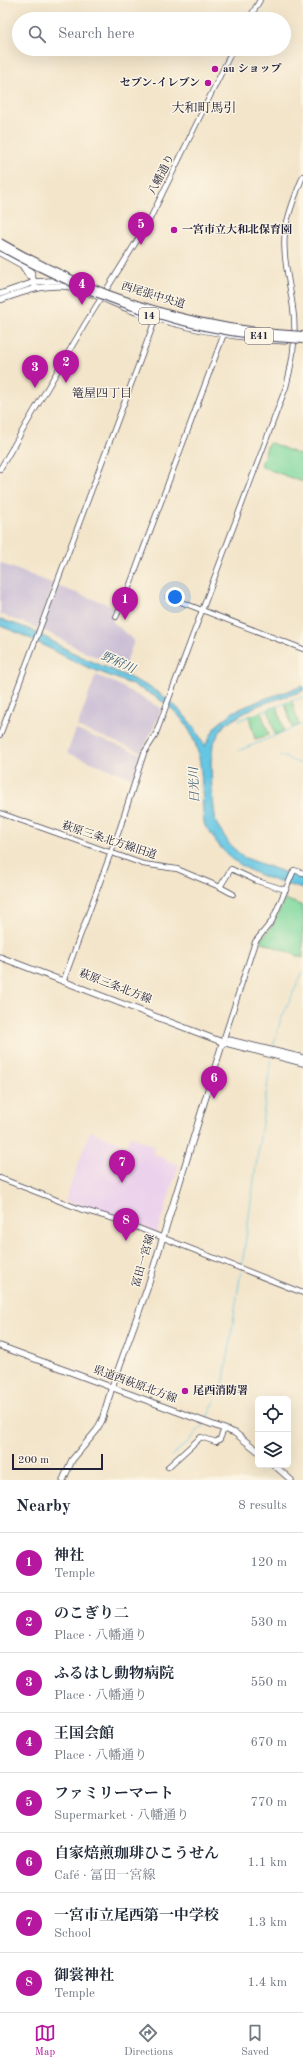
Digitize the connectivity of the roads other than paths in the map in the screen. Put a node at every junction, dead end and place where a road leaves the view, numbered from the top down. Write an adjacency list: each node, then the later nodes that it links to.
1 (260, 0): 2 (street)
2 (254, 12)
3 (230, 56): 9 (street, 八幡通り)
4 (303, 176): 16 (street)
5 (0, 242): 18 (highway, E41, bridge)
6 (0, 248): 8 (main road); 19 (highway, E41, bridge)
7 (0, 252): 8 (main road)
8 (34, 285): 9 (main road, 西尾張中央道 / 14); 10 (main road, 西尾張中央道 / 14); 11 (main road, 西尾張中央道 / 14); 12 (main road, 西尾張中央道 / 14)
9 (106, 290): 11 (street, 八幡通り); 13 (main road, 西尾張中央道 / 14)
10 (0, 294)
11 (101, 299): 14 (main road, 西尾張中央道 / 14); 21 (street, 八幡通り)
12 (0, 300)
13 (159, 309): 14 (street); 15 (main road, 西尾張中央道 / 14)
14 (156, 318): 17 (main road, 西尾張中央道 / 14); 26 (street)
15 (227, 325): 16 (main road, 西尾張中央道 / 14); 17 (street)
16 (294, 332): 18 (main road, 西尾張中央道 / 14); 20 (street)
17 (224, 334): 20 (main road, 西尾張中央道 / 14); 24 (street)
18 (303, 334)
19 (303, 341): 20 (main road, 西尾張中央道 / 14)
20 (294, 342): 23 (street)
21 (0, 468)
22 (168, 597): 23 (street)
23 (202, 611): 25 (street); 28 (street)
24 (116, 617)
25 (303, 648)
26 (0, 735)
27 (0, 813): 28 (street, 萩原三条北方線旧道)
28 (111, 853): 30 (street, 萩原三条北方線旧道); 35 (street)
29 (303, 873): 31 (street)
30 (220, 887): 31 (street); 32 (street, 萩原三条北方線旧道)
31 (286, 890): 36 (street)
32 (232, 894)
33 (0, 954): 35 (main road, 萩原三条北方線)
34 (0, 957): 35 (main road, 萩原三条北方線)
35 (64, 980): 36 (main road, 萩原三条北方線)
36 (223, 1040): 37 (main road); 38 (main road); 40 (main road, 冨田一宮線)
37 (303, 1058)
38 (303, 1063)
39 (0, 1178): 40 (street)
40 (162, 1237): 41 (street); 43 (main road, 冨田一宮線)
41 (303, 1293)
42 (0, 1346): 43 (main road, 県道西萩原北方線)
43 (112, 1387): 44 (main road, 県道西萩原北方線); 48 (main road, 冨田一宮線)
44 (224, 1429): 45 (main road, 県道西萩原北方線); 46 (street)
45 (255, 1448)
46 (168, 1467)
47 (277, 1468): 49 (main road)
48 (63, 1480)
49 (291, 1480)

